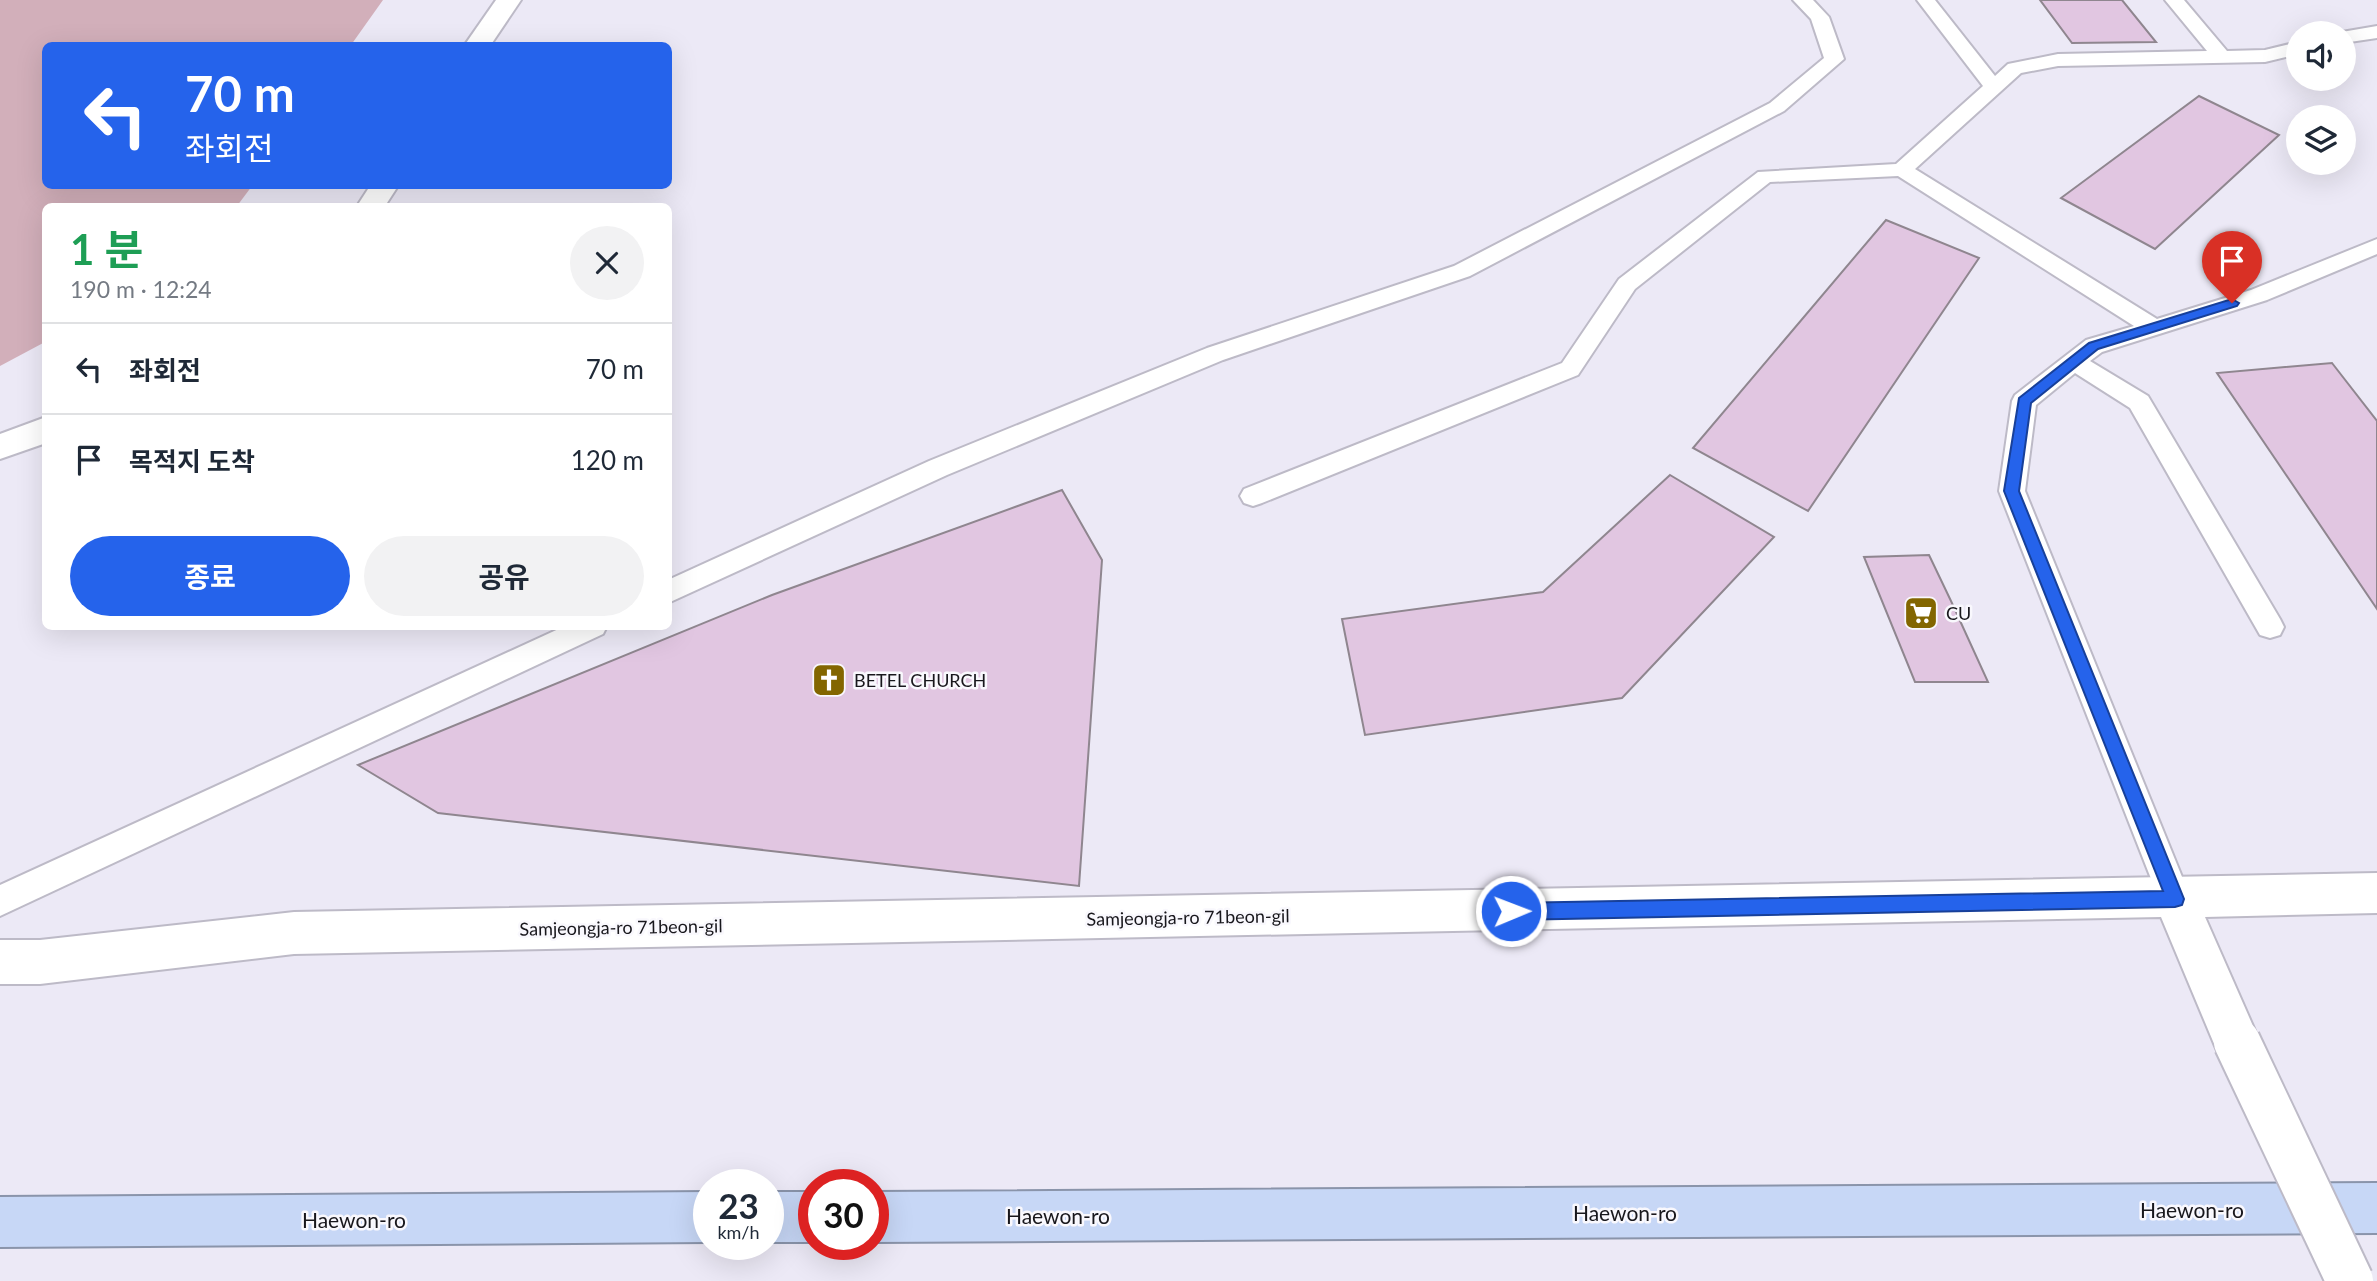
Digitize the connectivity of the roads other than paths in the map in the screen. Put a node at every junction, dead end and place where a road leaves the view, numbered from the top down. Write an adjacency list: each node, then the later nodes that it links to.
1 (509, 0): 7 (street)
2 (1802, 0): 18 (lane)
3 (1926, 0): 10 (lane)
4 (2174, 0): 9 (lane)
5 (2377, 32): 6 (lane)
6 (2356, 35)
7 (480, 42)
8 (2286, 51): 9 (lane)
9 (2222, 57): 10 (lane)
10 (1994, 86): 11 (lane)
11 (1902, 170): 13 (lane); 17 (lane)
12 (2377, 246): 13 (lane)
13 (2153, 327): 14 (lane)
14 (2074, 362): 19 (lane); 22 (lane)
15 (42, 431): 16 (street)
16 (0, 447)
17 (1253, 496)
18 (672, 590)
19 (2270, 627)
20 (584, 630): 23 (lane)
21 (2377, 893): 22 (street, Samjeongja-ro 71beon-gil)
22 (2175, 899): 24 (street, Samjeongja-ro 71beon-gil); 29 (street, bridge)
23 (0, 901)
24 (0, 962)
25 (2377, 1208): 27 (highway, Haewon-ro)
26 (693, 1217): 28 (highway, Haewon-ro)
27 (889, 1217)
28 (0, 1222)
29 (2350, 1281)

